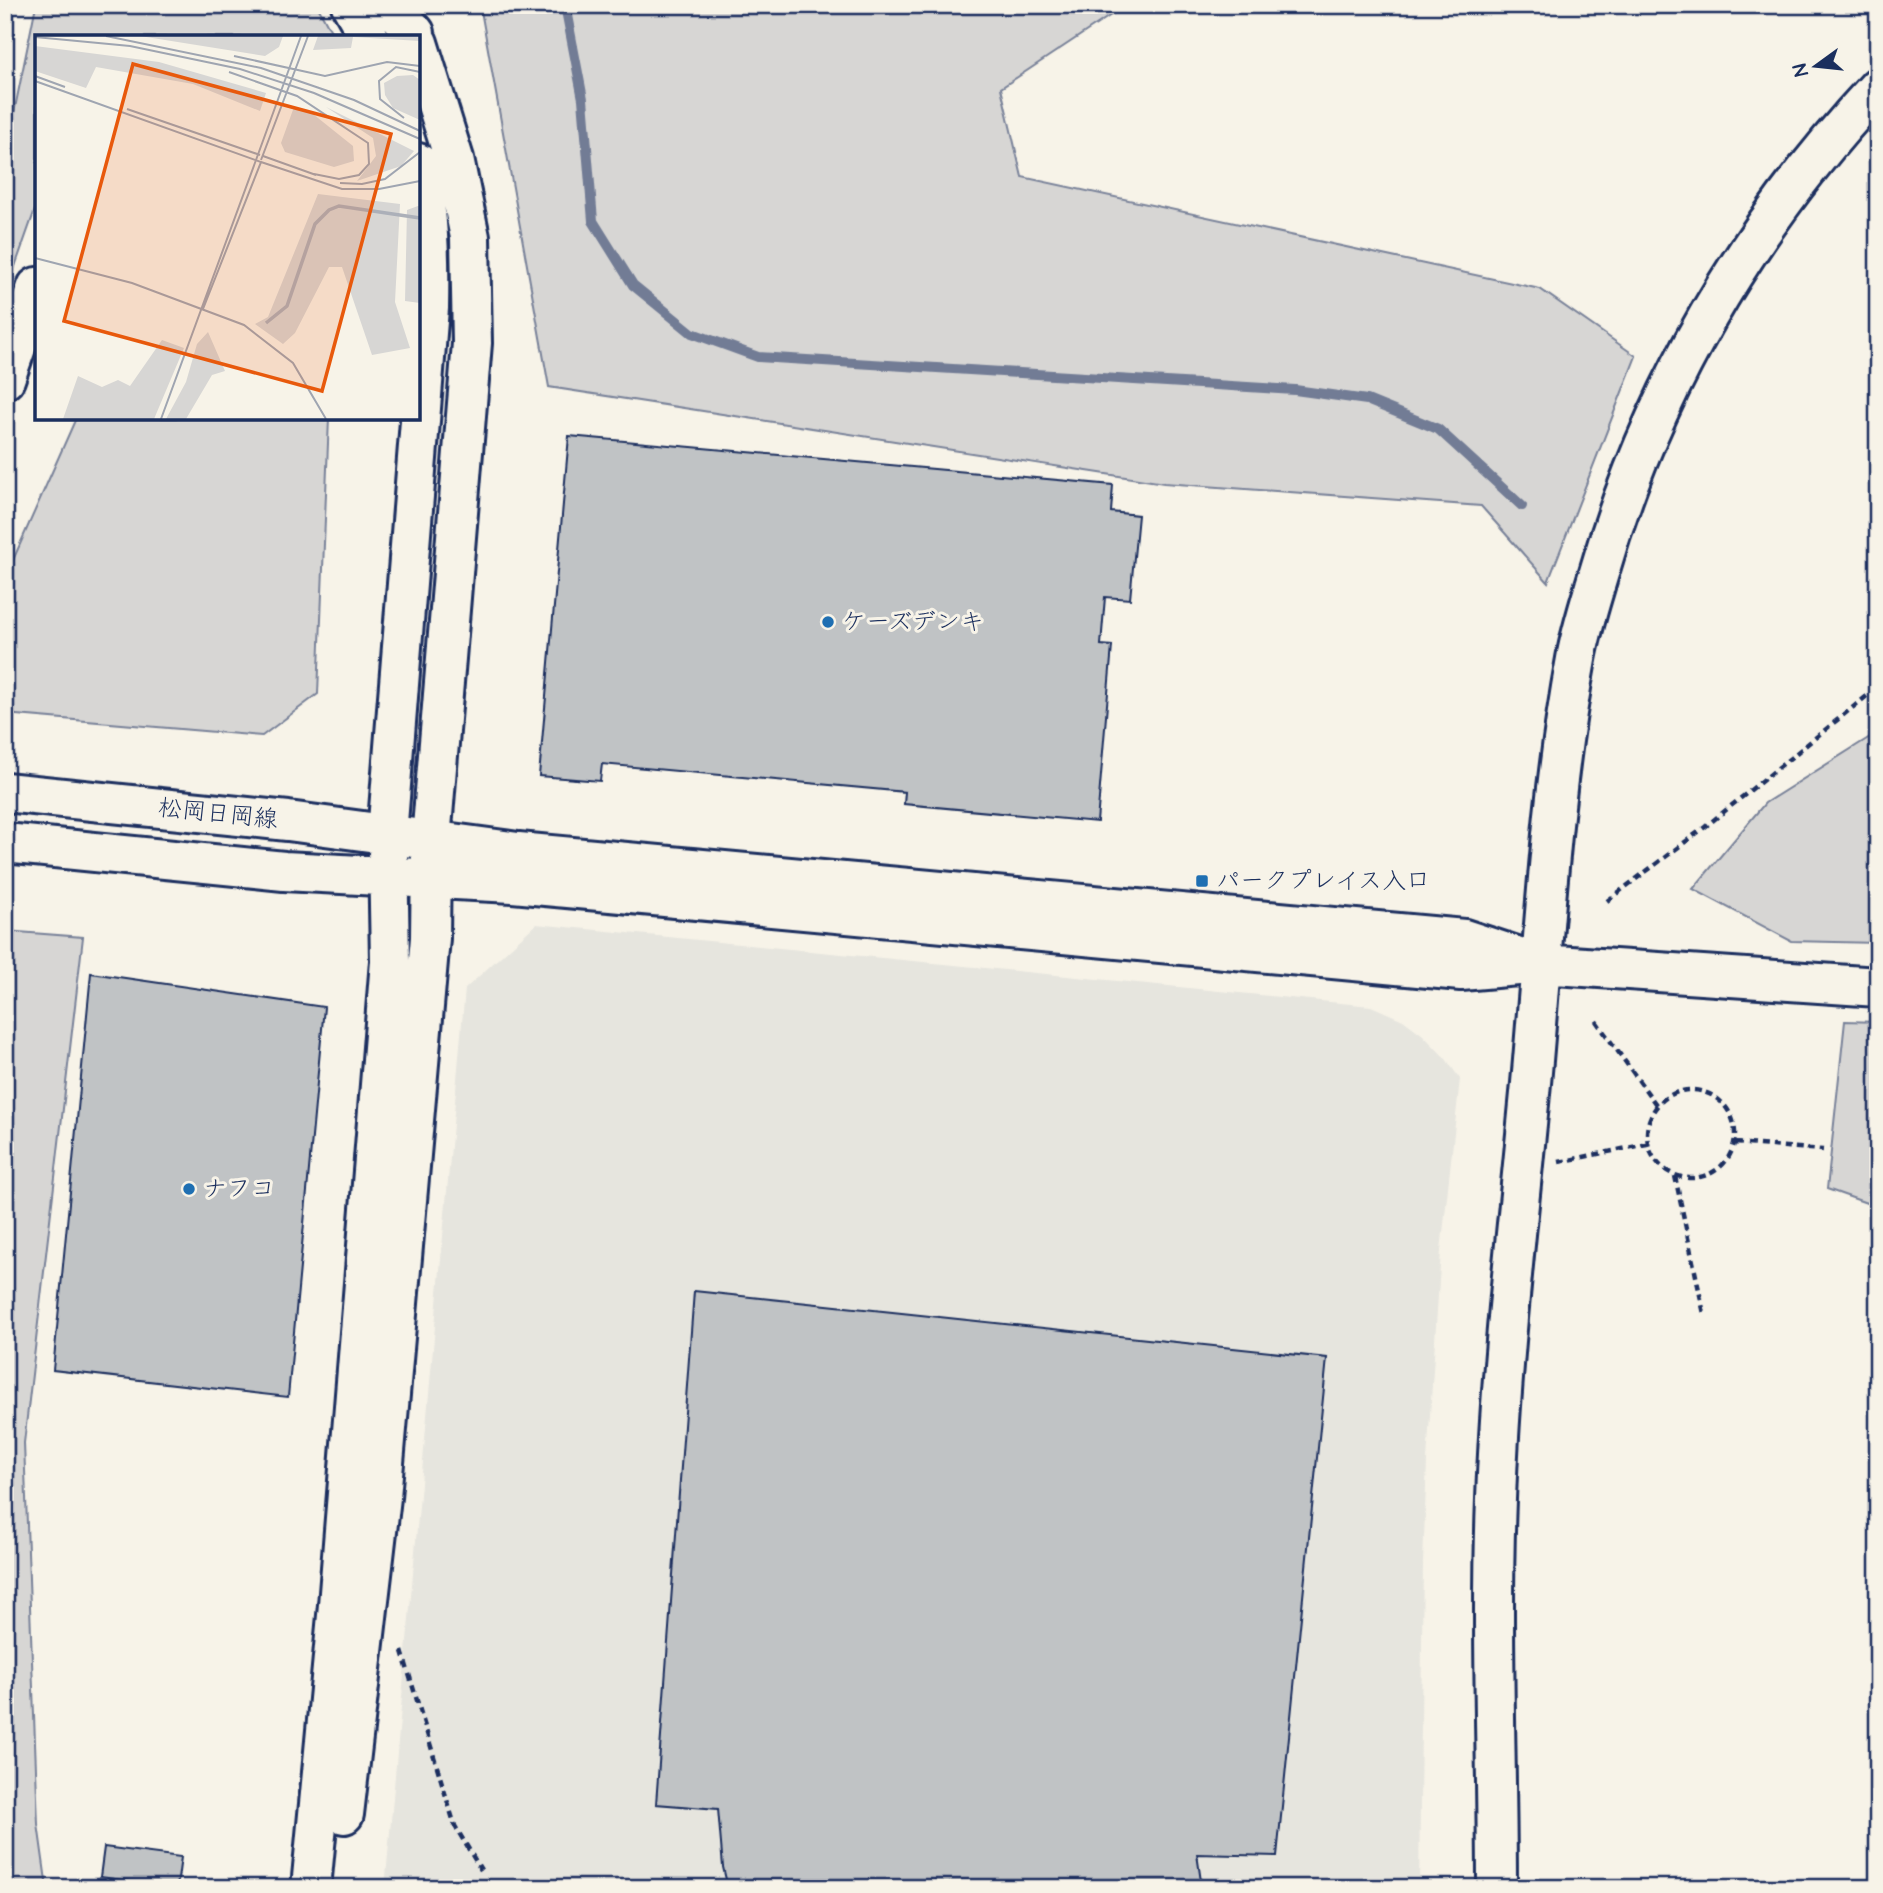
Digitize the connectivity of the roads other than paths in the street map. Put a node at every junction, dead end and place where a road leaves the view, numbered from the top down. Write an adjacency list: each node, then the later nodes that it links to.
1 (351, 5): 2 (main road)
2 (368, 35)
3 (420, 55): 12 (main road)
4 (1878, 87): 16 (main road)
5 (420, 172): 8 (main road)
6 (35, 293): 7 (main road)
7 (5, 379)
8 (420, 397)
9 (416, 437): 11 (main road)
10 (5, 792): 11 (main road, 松岡日岡線)
11 (387, 835): 12 (main road, 松岡日岡線); 14 (main road)
12 (431, 840): 15 (main road); 16 (main road, 松岡日岡線)
13 (5, 843): 14 (main road, 松岡日岡線)
14 (388, 876): 15 (main road, 松岡日岡線); 18 (main road)
15 (430, 878): 16 (main road, 松岡日岡線); 19 (main road)
16 (1541, 964): 17 (main road); 20 (main road)
17 (1878, 987)
18 (311, 1888)
19 (335, 1888)
20 (1497, 1888)

